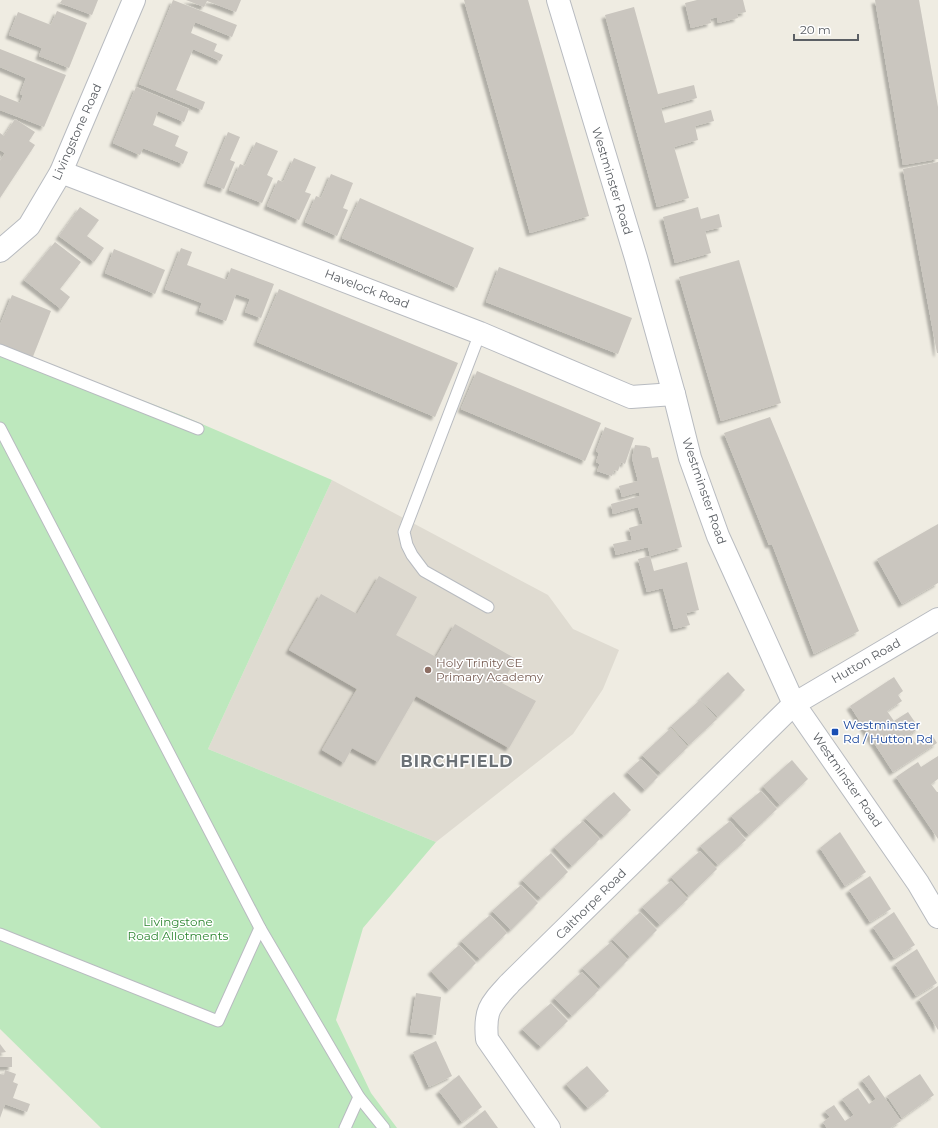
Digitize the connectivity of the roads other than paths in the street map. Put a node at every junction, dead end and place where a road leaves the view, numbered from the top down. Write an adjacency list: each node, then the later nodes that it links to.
1 (134, 0): 3 (street, Livingstone Road)
2 (558, 0): 7 (street, Westminster Road)
3 (61, 172): 4 (street, Livingstone Road); 5 (street, Havelock Road)
4 (0, 252)
5 (480, 333): 7 (street, Havelock Road); 10 (lane)
6 (0, 350): 9 (lane)
7 (674, 394): 12 (street, Westminster Road)
8 (0, 428): 14 (lane)
9 (198, 429)
10 (488, 607)
11 (938, 619): 12 (street, Hutton Road)
12 (794, 704): 13 (street, Westminster Road); 19 (street, Calthorpe Road)
13 (938, 917)
14 (260, 928): 15 (lane); 16 (lane)
15 (0, 934)
16 (359, 1097): 17 (lane); 18 (lane)
17 (345, 1128)
18 (384, 1128)
19 (549, 1128)

